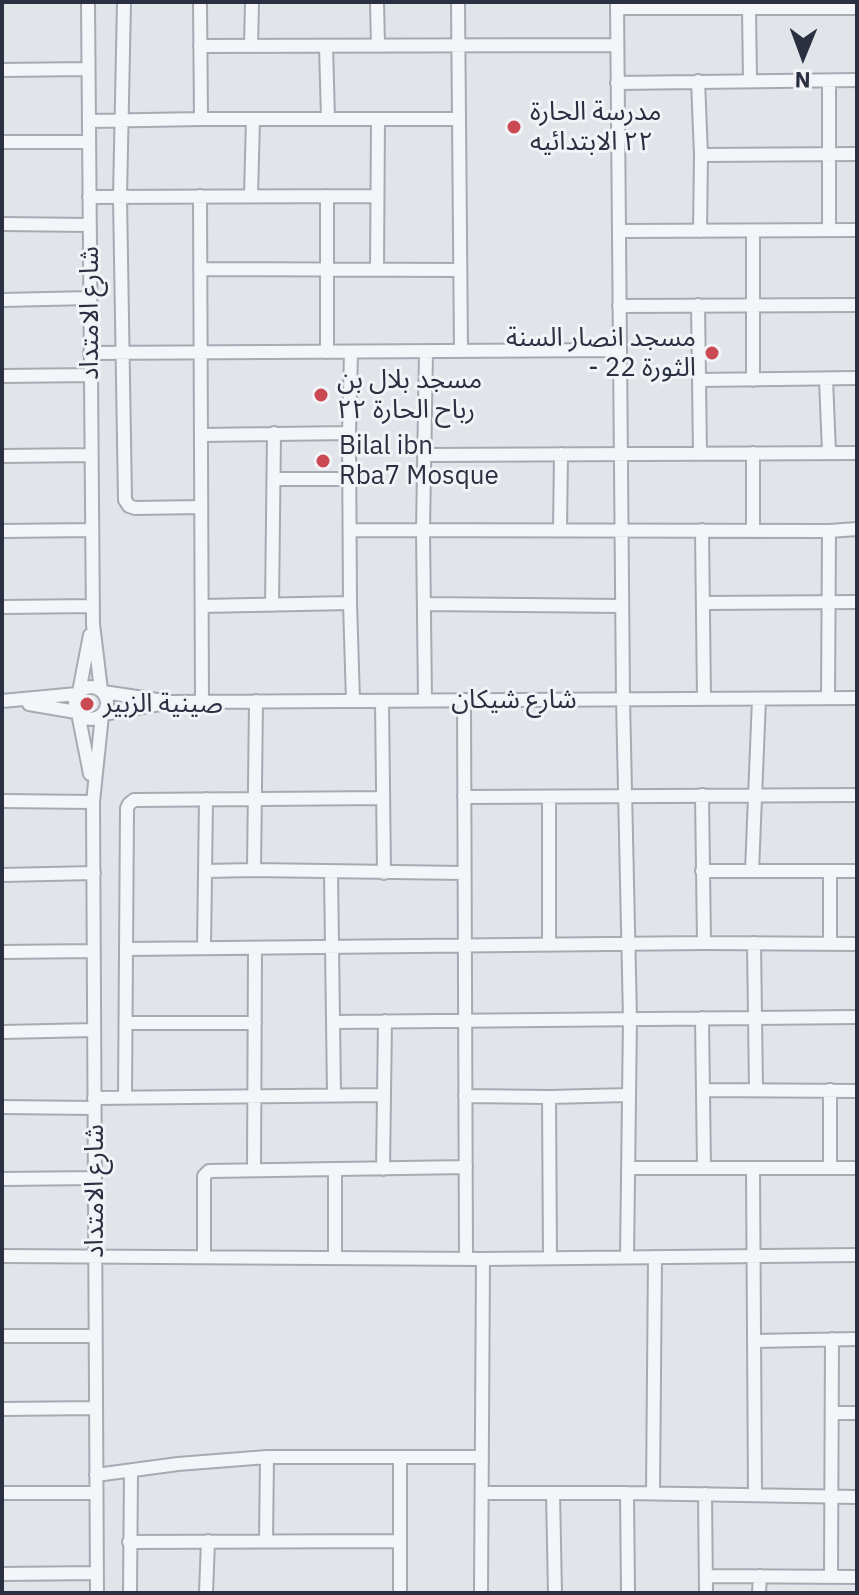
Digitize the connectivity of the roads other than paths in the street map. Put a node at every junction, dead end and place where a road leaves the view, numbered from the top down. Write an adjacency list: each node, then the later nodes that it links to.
1 (88, 2): 18 (street, شارع الامتداد)
2 (124, 2): 30 (street)
3 (200, 2): 14 (street)
4 (252, 2): 15 (street)
5 (377, 2): 17 (street)
6 (458, 2): 12 (street)
7 (617, 5): 8 (street); 13 (street)
8 (698, 5): 11 (street)
9 (824, 5): 10 (street); 11 (street)
10 (857, 8)
11 (749, 9): 22 (street)
12 (458, 45): 13 (street); 17 (street); 29 (street)
13 (617, 45): 24 (street)
14 (200, 46): 15 (street); 25 (street)
15 (251, 46): 16 (street)
16 (326, 46): 17 (street); 27 (street)
17 (378, 46)
18 (88, 69): 19 (street); 31 (street, شارع الامتداد)
19 (2, 70)
20 (857, 80): 23 (street)
21 (698, 81): 22 (street); 24 (street); 36 (street)
22 (750, 81): 23 (street)
23 (829, 81): 34 (street)
24 (617, 83): 47 (street)
25 (201, 119): 26 (street); 30 (street)
26 (253, 119): 27 (street); 38 (street)
27 (328, 119): 28 (street)
28 (378, 119): 29 (street); 40 (street)
29 (459, 119): 53 (street)
30 (121, 120): 31 (street); 42 (street)
31 (89, 121): 33 (street, شارع الامتداد)
32 (2, 142): 33 (street)
33 (89, 142): 41 (street, شارع الامتداد)
34 (829, 154): 35 (street); 36 (street); 45 (street)
35 (857, 154)
36 (701, 155): 48 (street)
37 (200, 196): 38 (street); 42 (street); 50 (street)
38 (251, 196): 39 (street)
39 (327, 196): 40 (street); 51 (street)
40 (376, 196): 52 (street)
41 (89, 197): 42 (street); 44 (street, شارع الامتداد)
42 (120, 197): 67 (street)
43 (2, 224): 44 (street)
44 (89, 225): 54 (street, شارع الامتداد)
45 (829, 230): 46 (street); 49 (street)
46 (857, 230)
47 (619, 231): 48 (street); 59 (street)
48 (700, 231): 49 (street)
49 (753, 231): 57 (street)
50 (200, 269): 51 (street); 63 (street)
51 (327, 269): 52 (street); 64 (street)
52 (377, 269): 53 (street)
53 (460, 270): 62 (street)
54 (90, 298): 55 (street); 66 (street, شارع الامتداد)
55 (2, 300)
56 (698, 305): 57 (street); 59 (street); 72 (street)
57 (754, 305): 58 (street); 73 (street)
58 (857, 305)
59 (619, 306): 60 (street)
60 (620, 350): 62 (street); 81 (street)
61 (426, 351): 62 (street); 65 (street); 84 (street)
62 (461, 351)
63 (201, 352): 64 (street); 67 (street); 76 (street)
64 (327, 352): 65 (street)
65 (351, 352): 75 (street)
66 (90, 353): 67 (street); 68 (street, شارع الامتداد)
67 (124, 353): 88 (street)
68 (91, 375): 69 (street); 83 (street, شارع الامتداد)
69 (2, 376)
70 (857, 378): 71 (street)
71 (826, 379): 73 (street); 78 (street)
72 (699, 380): 73 (street); 82 (street)
73 (753, 380)
74 (274, 433): 75 (street); 76 (street); 86 (street)
75 (349, 433): 87 (street)
76 (201, 435): 88 (street)
77 (753, 453): 78 (street); 82 (street); 97 (street)
78 (829, 453): 79 (street)
79 (857, 453)
80 (561, 454): 81 (street); 84 (street); 93 (street)
81 (621, 454): 82 (street); 94 (street)
82 (700, 454)
83 (91, 455): 85 (street); 90 (street, شارع الامتداد)
84 (425, 455): 92 (street)
85 (2, 456)
86 (274, 479): 87 (street); 104 (street)
87 (350, 479): 91 (street)
88 (201, 507): 106 (street)
89 (857, 529): 98 (street)
90 (92, 530): 96 (street); 105 (street, شارع الامتداد)
91 (350, 530): 92 (street); 101 (street)
92 (423, 530): 93 (street); 103 (street)
93 (560, 530): 94 (street)
94 (621, 530): 95 (street); 107 (street)
95 (702, 530): 97 (street); 102 (street)
96 (2, 531)
97 (753, 531): 98 (street)
98 (829, 531): 99 (street)
99 (829, 602): 100 (street); 102 (street); 112 (street)
100 (857, 602)
101 (350, 603): 104 (street); 121 (street)
102 (703, 603): 115 (street)
103 (424, 604): 107 (street); 117 (street)
104 (272, 605): 106 (street)
105 (93, 606): 108 (street); 109 (street, شارع الامتداد)
106 (202, 606): 124 (street)
107 (622, 606): 114 (street)
108 (2, 607)
109 (93, 624): 110 (street, شارع الامتداد); 111 (street, شارع الامتداد)
110 (102, 691): 111 (street); 123 (street, شارع شيكان); 126 (street)
111 (78, 693): 119 (street); 125 (street)
112 (828, 698): 113 (street, شارع شيكان); 116 (street, شارع شيكان)
113 (857, 698)
114 (623, 699): 115 (street, شارع شيكان); 118 (street, شارع شيكان); 131 (street)
115 (704, 699): 116 (street, شارع شيكان)
116 (759, 699): 127 (street)
117 (425, 700): 118 (street, شارع شيكان); 122 (street, شارع شيكان)
118 (464, 700): 132 (street)
119 (2, 701): 125 (street)
120 (256, 701): 121 (street, شارع شيكان); 124 (street, شارع شيكان); 136 (street)
121 (353, 701): 122 (street, شارع شيكان)
122 (382, 701): 134 (street)
123 (171, 702): 124 (street, شارع شيكان); 126 (street, شارع شيكان)
124 (202, 702)
125 (77, 712): 126 (street); 128 (street, شارع الامتداد)
126 (103, 715): 128 (street, شارع الامتداد)
127 (754, 794): 129 (street); 130 (street); 141 (street)
128 (93, 795): 137 (street); 145 (street, شارع الامتداد)
129 (702, 795): 131 (street); 140 (street)
130 (857, 795)
131 (626, 796): 133 (street); 154 (street)
132 (464, 797): 133 (street); 147 (street)
133 (549, 797): 153 (street)
134 (383, 798): 136 (street); 146 (street)
135 (206, 799): 136 (street); 139 (street); 159 (street)
136 (254, 799): 138 (street)
137 (2, 801)
138 (254, 870): 139 (street); 144 (street)
139 (205, 871): 157 (street)
140 (702, 871): 141 (street); 149 (street)
141 (752, 871): 142 (street)
142 (830, 871): 143 (street); 151 (street)
143 (857, 871)
144 (331, 872): 146 (street); 156 (street)
145 (94, 873): 148 (street); 160 (street, شارع الامتداد)
146 (384, 873): 147 (street)
147 (464, 873): 155 (street)
148 (2, 875)
149 (704, 943): 150 (street); 154 (street)
150 (754, 943): 151 (street); 162 (street)
151 (830, 943): 152 (street)
152 (857, 944)
153 (549, 945): 154 (street); 155 (street)
154 (628, 945): 165 (street)
155 (465, 946): 156 (street); 166 (street)
156 (333, 947): 158 (street); 168 (street)
157 (204, 948): 158 (street); 159 (street)
158 (255, 948): 170 (street)
159 (127, 949): 169 (street)
160 (93, 951): 161 (street); 171 (street, شارع الامتداد)
161 (2, 952)
162 (754, 1017): 163 (street); 164 (street); 174 (street)
163 (857, 1017)
164 (702, 1018): 165 (street); 173 (street)
165 (630, 1019): 166 (street); 180 (street)
166 (465, 1020): 167 (street); 181 (street)
167 (385, 1021): 168 (street); 179 (street)
168 (334, 1022): 177 (street)
169 (126, 1023): 170 (street); 182 (street)
170 (255, 1023): 178 (street)
171 (94, 1030): 172 (street); 184 (street, شارع الامتداد)
172 (2, 1032)
173 (703, 1090): 174 (street); 188 (street)
174 (756, 1090): 175 (street)
175 (830, 1090): 176 (street); 190 (street)
176 (857, 1091)
177 (334, 1094): 178 (street); 179 (street)
178 (255, 1095): 182 (street); 194 (street)
179 (384, 1095): 193 (street)
180 (628, 1095): 183 (street); 187 (street)
181 (465, 1096): 183 (street); 186 (street)
182 (125, 1097): 184 (street)
183 (549, 1097): 206 (street)
184 (94, 1103): 185 (street); 195 (street, شارع الامتداد)
185 (2, 1107)
186 (466, 1167): 193 (street); 205 (street)
187 (628, 1168): 188 (street); 202 (street)
188 (704, 1168): 189 (street)
189 (753, 1168): 190 (street); 200 (street)
190 (830, 1168): 191 (street)
191 (857, 1168)
192 (335, 1169): 193 (street); 194 (street); 204 (street)
193 (383, 1169)
194 (254, 1170): 201 (street)
195 (95, 1178): 196 (street); 199 (street, شارع الامتداد)
196 (2, 1179)
197 (857, 1255): 200 (street)
198 (2, 1256): 199 (street)
199 (95, 1256): 201 (street); 209 (street, شارع الامتداد)
200 (754, 1256): 203 (street); 212 (street)
201 (204, 1257): 204 (street)
202 (627, 1257): 203 (street); 206 (street)
203 (655, 1257): 227 (street)
204 (335, 1258): 205 (street)
205 (466, 1258): 207 (street)
206 (550, 1258): 207 (street)
207 (483, 1259): 219 (street)
208 (2, 1336): 209 (street)
209 (95, 1336): 213 (street, شارع الامتداد)
210 (832, 1339): 211 (street); 212 (street); 215 (street)
211 (857, 1339)
212 (755, 1341): 229 (street)
213 (96, 1408): 214 (street); 221 (street, شارع الامتداد)
214 (2, 1409)
215 (832, 1413): 216 (street); 230 (street)
216 (857, 1413)
217 (267, 1457): 218 (street); 220 (street); 233 (street)
218 (400, 1457): 219 (street); 234 (street)
219 (482, 1457): 224 (street)
220 (131, 1472): 221 (street); 235 (street)
221 (96, 1475): 223 (street, شارع الامتداد)
222 (2, 1493): 223 (street)
223 (96, 1493): 236 (street, شارع الامتداد)
224 (482, 1493): 225 (street); 246 (street)
225 (553, 1493): 226 (street); 247 (street)
226 (627, 1493): 227 (street); 248 (street)
227 (653, 1493): 228 (street)
228 (705, 1494): 229 (street); 238 (street)
229 (755, 1495): 230 (street)
230 (831, 1497): 231 (street); 240 (street)
231 (857, 1497)
232 (208, 1541): 233 (street); 235 (street); 244 (street)
233 (266, 1541): 234 (street)
234 (400, 1541): 245 (street)
235 (129, 1542): 243 (street)
236 (97, 1573): 237 (street); 242 (street, شارع الامتداد)
237 (2, 1574)
238 (706, 1576): 239 (street); 249 (street)
239 (760, 1576): 240 (street); 250 (street)
240 (831, 1576): 241 (street)
241 (857, 1577)
242 (97, 1593)
243 (130, 1593)
244 (206, 1593)
245 (400, 1593)
246 (481, 1593)
247 (555, 1593)
248 (628, 1593)
249 (706, 1593)
250 (759, 1593)

